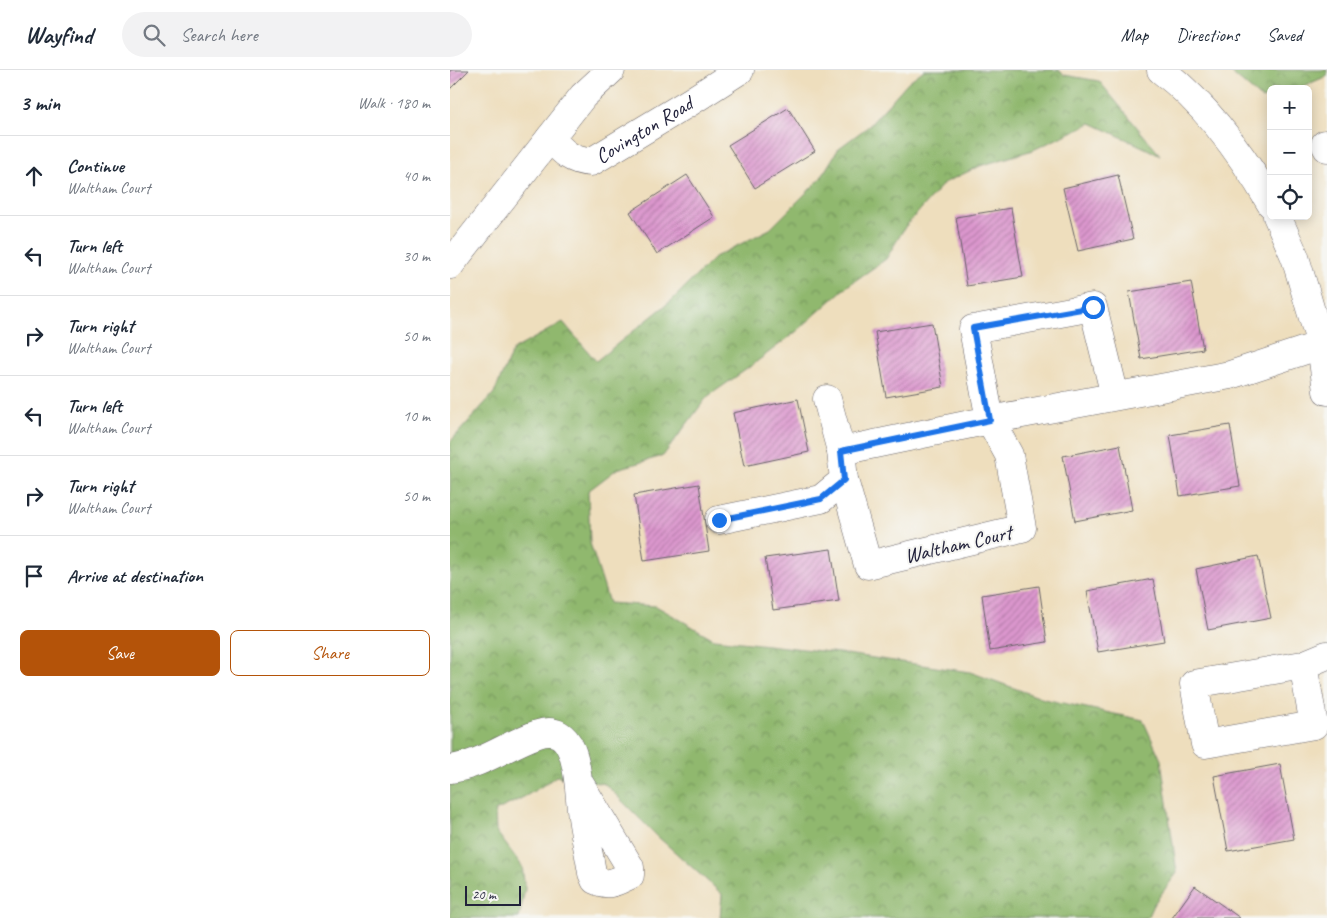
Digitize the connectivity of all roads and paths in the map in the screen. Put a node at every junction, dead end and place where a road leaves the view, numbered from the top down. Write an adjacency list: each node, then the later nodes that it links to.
1 (611, 70): 4 (street)
2 (740, 70): 4 (street, Covington Road)
3 (1161, 70): 5 (street)
4 (550, 138): 7 (street)
5 (1267, 197)
6 (1279, 220): 8 (street)
7 (450, 266)
8 (1324, 344): 9 (street); 10 (street)
9 (1327, 391)
10 (1115, 396): 12 (street); 12 (street, Waltham Court)
11 (827, 398): 13 (street, Waltham Court)
12 (990, 420): 13 (street); 14 (street, Waltham Court)
13 (841, 451): 14 (street, Waltham Court)
14 (844, 480): 15 (street)
15 (719, 520)
16 (450, 769): 17 (street)
17 (580, 784)

